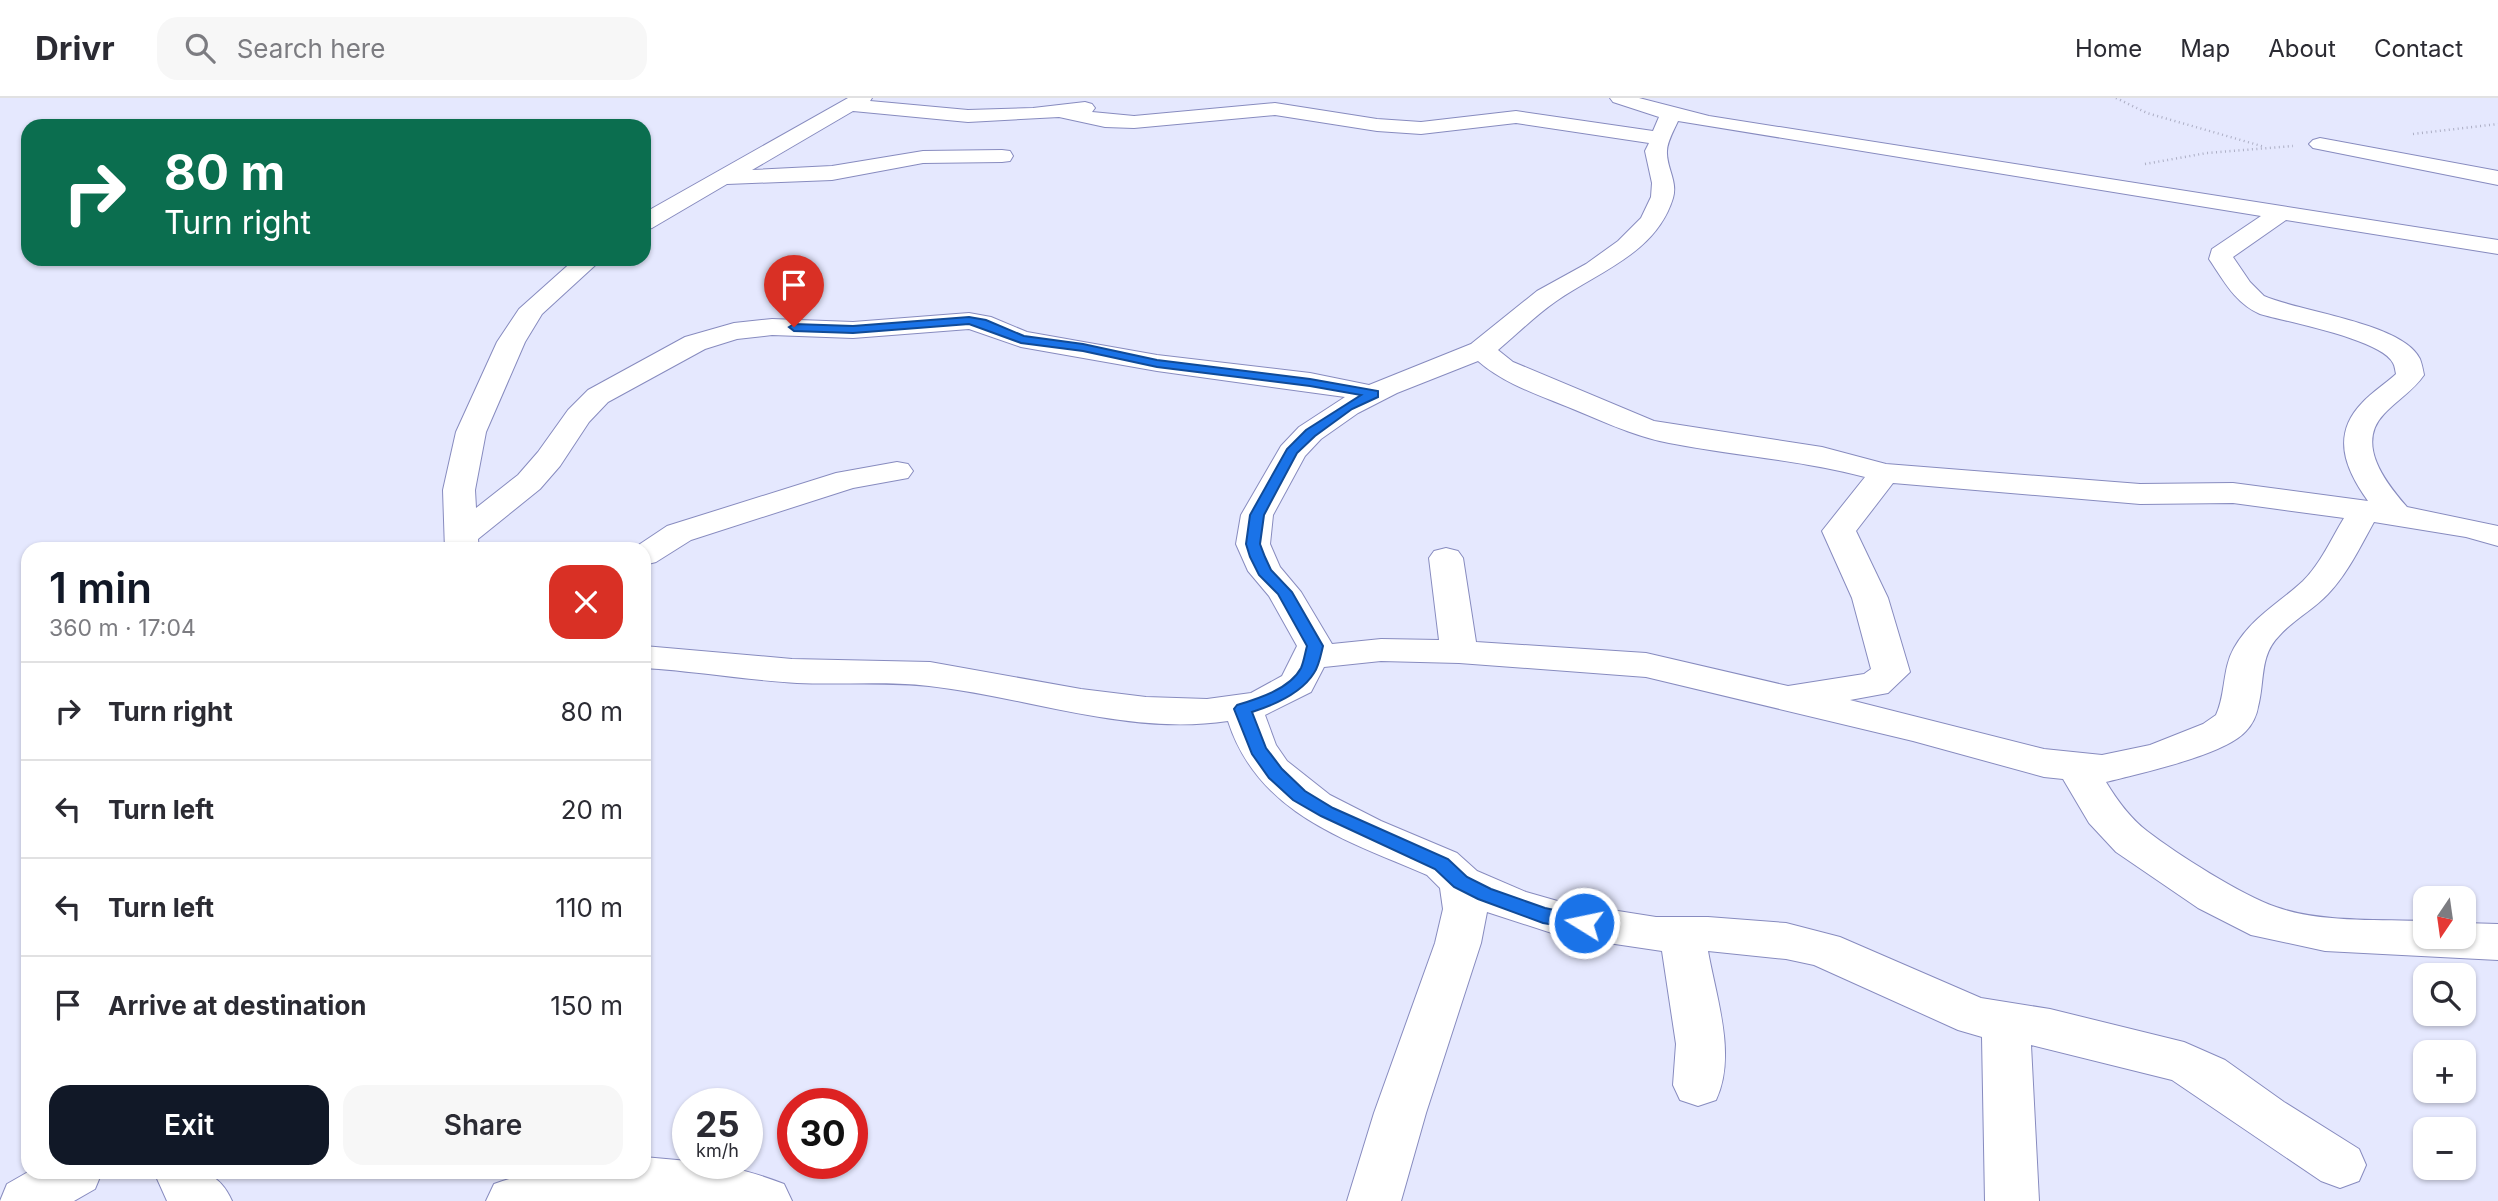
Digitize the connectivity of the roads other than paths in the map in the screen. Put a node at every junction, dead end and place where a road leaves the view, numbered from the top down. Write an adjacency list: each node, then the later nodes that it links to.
1 (1100, 98): 4 (street)
2 (1620, 98): 5 (street)
3 (856, 102): 4 (street); 8 (street)
4 (1063, 112): 5 (street)
5 (1664, 126): 10 (street); 14 (street)
6 (2320, 144): 9 (street)
7 (1002, 156): 8 (street)
8 (722, 178): 11 (street)
9 (2498, 178)
10 (2280, 214): 12 (street); 18 (street)
11 (651, 219)
12 (2498, 247)
13 (582, 266): 20 (street)
14 (1481, 349): 15 (street); 17 (street)
15 (1373, 394): 20 (street); 24 (street)
16 (897, 471): 21 (street)
17 (1885, 473): 18 (street); 26 (street)
18 (2380, 513): 19 (street); 28 (street)
19 (2489, 529)
20 (462, 542)
21 (651, 551)
22 (1446, 558): 23 (street)
23 (1459, 652): 24 (street); 26 (street)
24 (1314, 657): 27 (street)
25 (651, 658): 27 (street)
26 (1784, 697): 28 (street)
27 (1243, 709): 29 (street)
28 (2076, 767): 31 (street)
29 (1461, 882): 30 (street); 41 (street)
30 (1682, 935): 32 (street); 33 (street)
31 (2498, 943)
32 (2006, 1023): 34 (street); 42 (street)
33 (1698, 1085)
34 (2340, 1165)
35 (64, 1179): 37 (street)
36 (184, 1179): 38 (street)
37 (26, 1201)
38 (205, 1201)
39 (513, 1201): 40 (street)
40 (765, 1201)
41 (1374, 1201)
42 (2012, 1201)

